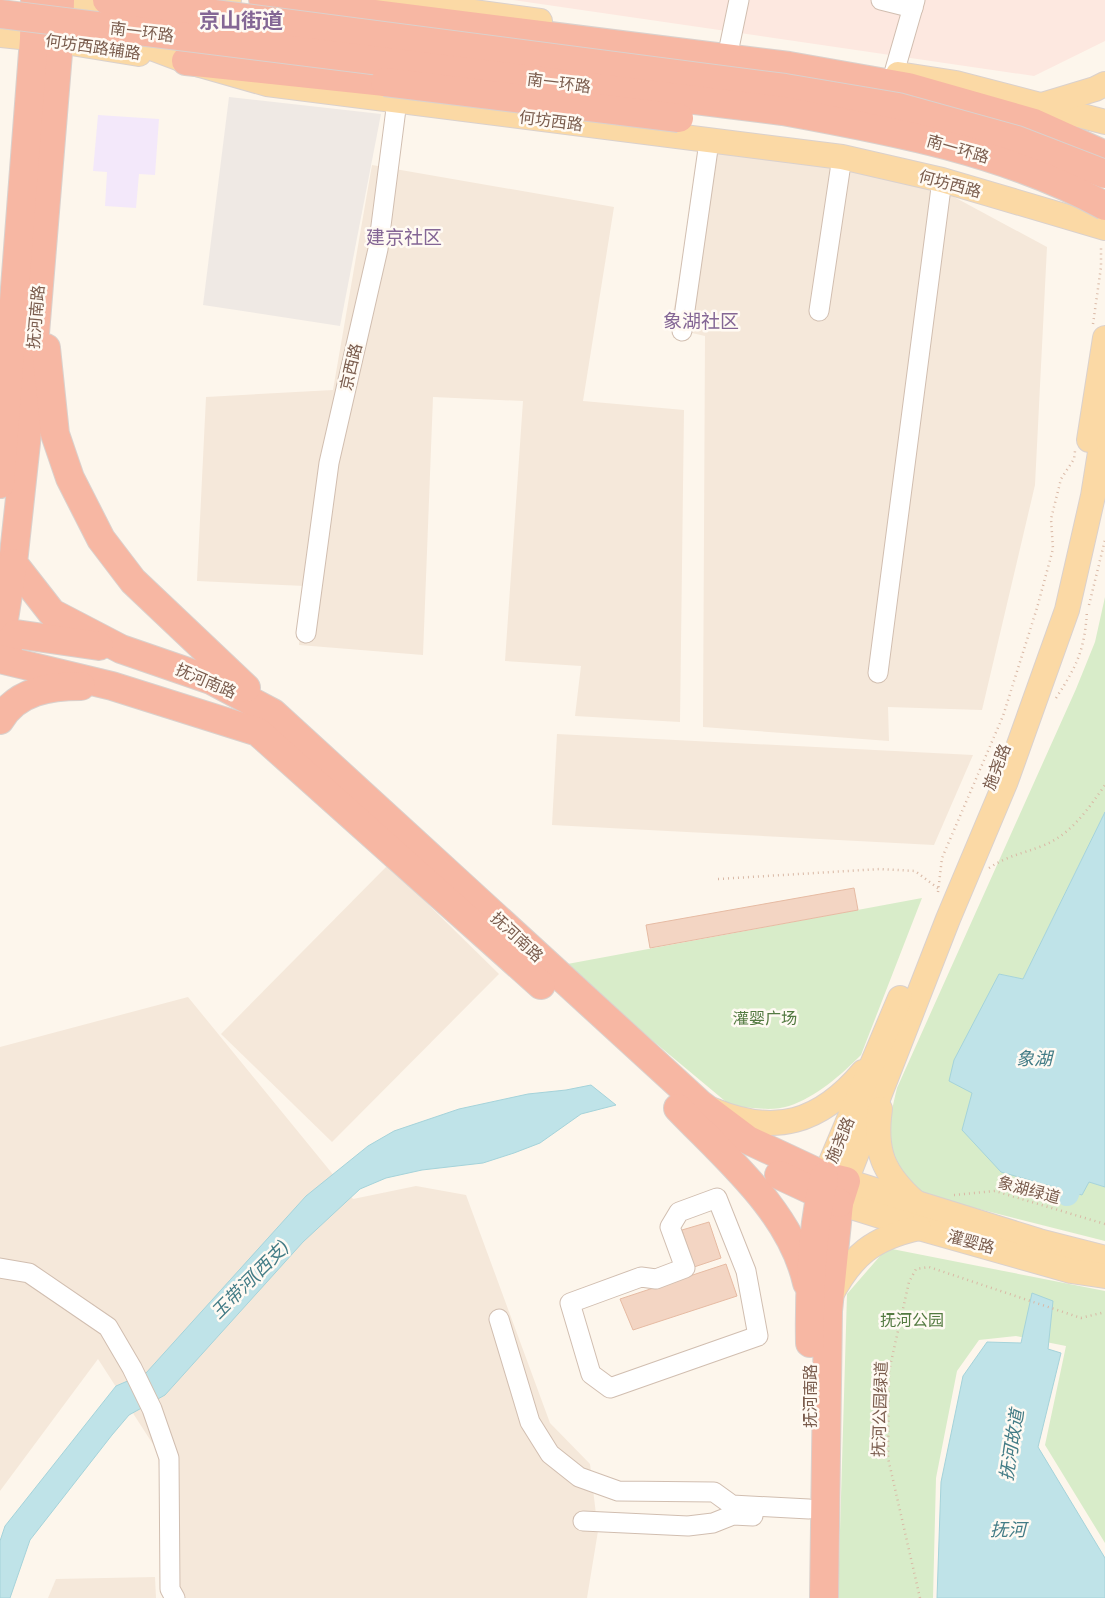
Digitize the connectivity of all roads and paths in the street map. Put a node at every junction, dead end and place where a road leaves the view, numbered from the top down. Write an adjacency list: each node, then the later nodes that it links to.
1 (107, 0): 25 (highway, 南一环路, bridge)
2 (229, 0): 8 (main road)
3 (263, 0): 11 (highway)
4 (276, 0): 7 (main road)
5 (739, 0): 15 (street)
6 (881, 0): 9 (street)
7 (373, 2): 11 (main road)
8 (44, 4): 10 (main road); 14 (highway, 抚河南路); 16 (main road)
9 (914, 4): 17 (street)
10 (0, 5)
11 (433, 9): 15 (main road); 23 (highway)
12 (0, 14): 27 (highway, 南一环路, bridge)
13 (0, 35): 14 (main road, 何坊西路辅路)
14 (47, 40): 16 (main road, 何坊西路辅路); 28 (highway, 抚河南路); 34 (highway, 抚河南路)
15 (729, 48): 17 (main road)
16 (186, 62): 19 (highway)
17 (894, 73): 20 (main road)
18 (1105, 84): 20 (main road)
19 (391, 92): 22 (main road, 何坊西路); 27 (highway, bridge); 36 (street, 京西路)
20 (1042, 105): 21 (main road)
21 (1105, 122)
22 (708, 142): 24 (main road, 何坊西路); 30 (street)
23 (1105, 155)
24 (842, 157): 26 (main road, 何坊西路); 29 (street)
25 (1105, 174)
26 (942, 180): 27 (main road, 何坊西路); 40 (street)
27 (1104, 221): 31 (path)
28 (42, 244): 35 (highway, 抚河南路); 42 (highway)
29 (819, 311)
30 (682, 331)
31 (1099, 332): 48 (main road, 施尧路)
32 (1105, 421): 49 (main road, 施尧路)
33 (1076, 449): 47 (path)
34 (0, 484)
35 (13, 563): 37 (highway); 38 (highway, 抚河南路)
36 (306, 633)
37 (0, 644)
38 (121, 648): 39 (highway); 42 (highway, 抚河南路)
39 (0, 657): 41 (highway, 抚河南路)
40 (878, 674)
41 (112, 686): 43 (highway); 50 (highway, 抚河南路)
42 (273, 713): 50 (highway, 抚河南路)
43 (0, 720)
44 (1105, 785): 45 (path)
45 (986, 870)
46 (718, 879): 47 (path)
47 (939, 889): 48 (path)
48 (936, 916): 49 (main road, 施尧路)
49 (882, 1062): 50 (main road); 51 (main road, 施尧路); 54 (main road)
50 (689, 1106): 51 (highway, 抚河南路); 60 (highway)
51 (833, 1189): 54 (main road, 灌婴路); 56 (main road, 灌婴路); 60 (highway, 抚河南路)
52 (953, 1196): 55 (path, 象湖绿道)
53 (717, 1198): 53 (street)
54 (917, 1204): 57 (main road, 灌婴路)
55 (1105, 1224)
56 (919, 1228): 59 (main road, 灌婴路); 60 (main road)
57 (1105, 1258)
58 (0, 1268): 65 (street)
59 (1105, 1276)
60 (820, 1295): 63 (highway, 抚河南路); 67 (highway, 抚河南路)
61 (1105, 1312): 68 (path, 抚河公园绿道)
62 (499, 1319): 63 (street)
63 (809, 1514): 64 (street); 66 (highway, 抚河南路)
64 (583, 1521)
65 (175, 1598)
66 (808, 1598)
67 (824, 1598)
68 (920, 1598)

